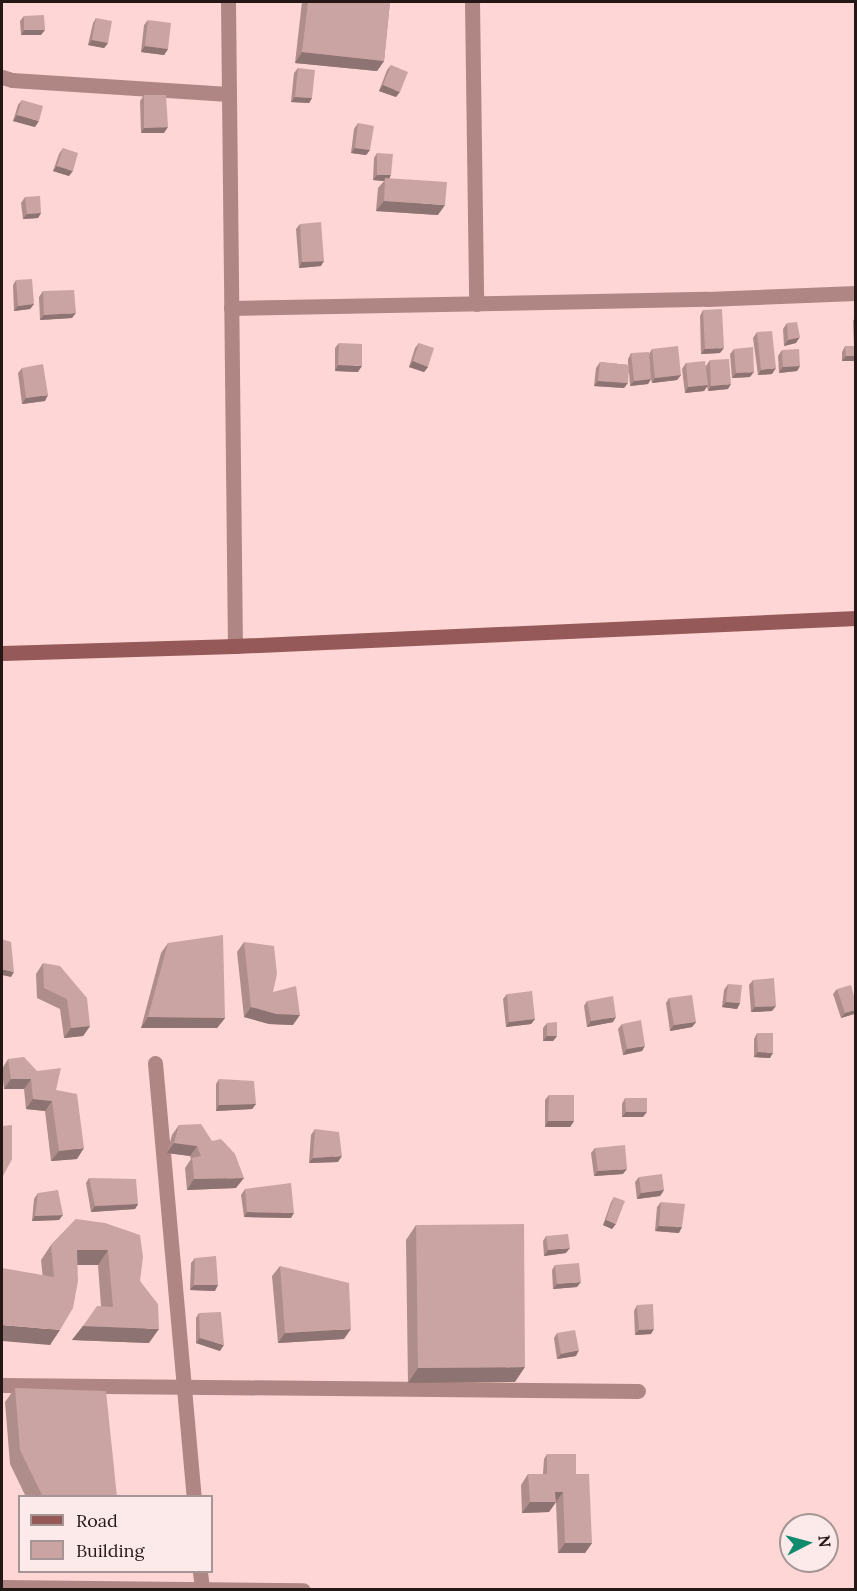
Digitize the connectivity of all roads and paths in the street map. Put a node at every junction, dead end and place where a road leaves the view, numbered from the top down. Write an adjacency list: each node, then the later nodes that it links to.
1 (228, 2): 4 (street)
2 (472, 2): 6 (street)
3 (2, 77): 4 (street)
4 (229, 94): 7 (street)
5 (855, 293): 6 (street)
6 (476, 304): 7 (street)
7 (231, 308): 9 (street)
8 (855, 618): 9 (street)
9 (235, 646): 10 (street)
10 (2, 653)
11 (155, 1063): 13 (street)
12 (2, 1385): 13 (street)
13 (184, 1386): 14 (street); 15 (street)
14 (638, 1391)
15 (194, 1495)
16 (200, 1573): 18 (street)
17 (2, 1587): 18 (street)
18 (202, 1589): 19 (street)
19 (303, 1590)

